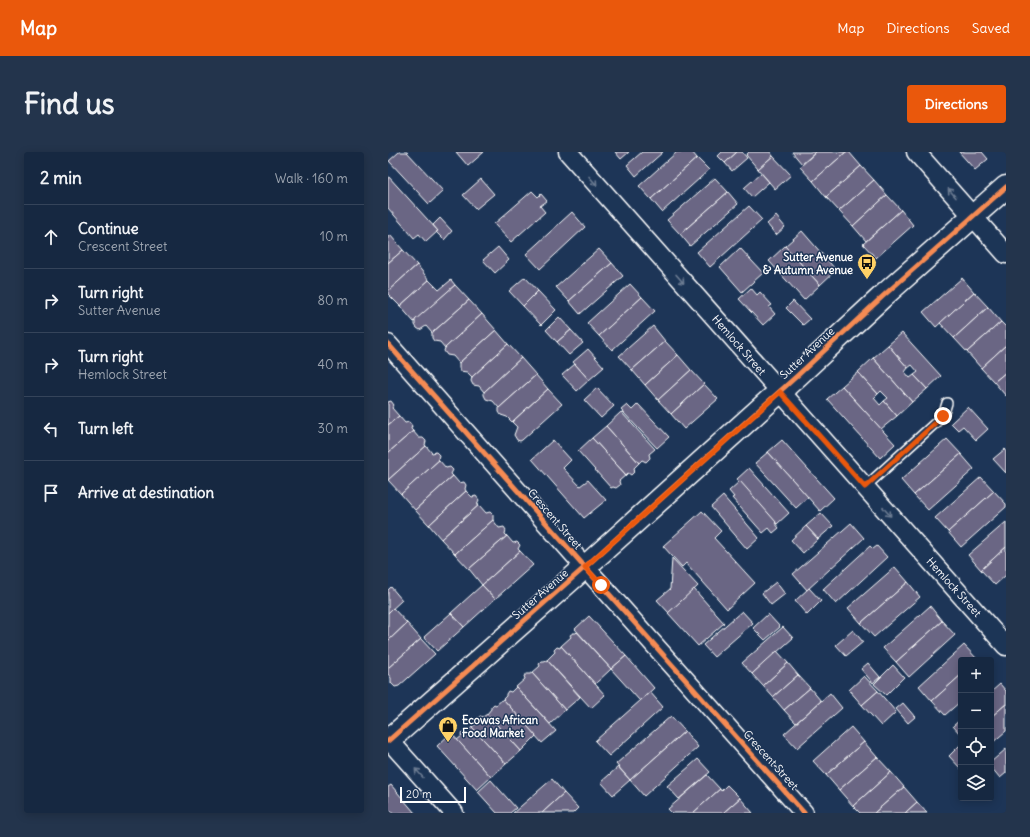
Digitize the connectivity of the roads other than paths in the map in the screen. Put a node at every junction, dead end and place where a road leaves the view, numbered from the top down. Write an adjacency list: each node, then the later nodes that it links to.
1 (568, 152): 7 (street, Hemlock Street, one-way to 7)
2 (916, 152): 4 (street, one-way to 2)
3 (1006, 187): 4 (street, Sutter Avenue)
4 (972, 216): 5 (street); 7 (street, Sutter Avenue)
5 (1006, 254)
6 (388, 344): 10 (street, Crescent Street)
7 (780, 392): 9 (street, Hemlock Street); 10 (street, Sutter Avenue)
8 (948, 403): 9 (lane)
9 (865, 487): 11 (street, Hemlock Street, one-way to 11)
10 (585, 567): 12 (street, Sutter Avenue); 14 (street, Crescent Street)
11 (1006, 646)
12 (388, 740): 13 (street, one-way to 12)
13 (454, 813)
14 (804, 813)

